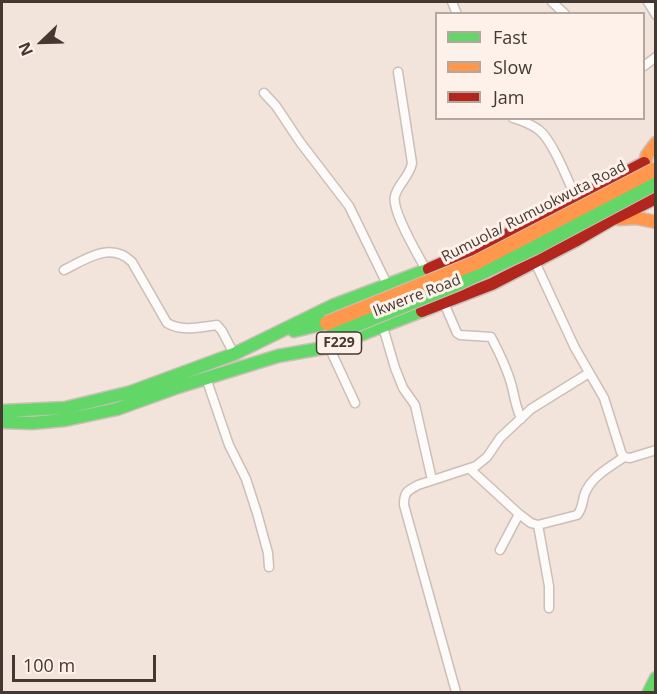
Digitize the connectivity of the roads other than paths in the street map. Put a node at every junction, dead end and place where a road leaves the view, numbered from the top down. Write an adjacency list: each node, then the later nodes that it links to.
1 (648, 2): 2 (street)
2 (656, 15)
3 (398, 72): 15 (street)
4 (264, 93): 16 (street)
5 (519, 120): 10 (street)
6 (656, 143): 7 (main road)
7 (650, 166): 9 (main road); 10 (main road, Ikwerre Road / F229); 19 (main road, Rumuola/ Rumuokwuta Road, bridge)
8 (656, 183): 19 (main road, Rumuola/ Rumuokwuta Road, bridge)
9 (656, 196): 11 (main road, Ikwerre Road / F229)
10 (576, 198): 15 (main road, Ikwerre Road / F229)
11 (611, 220): 12 (main road); 13 (main road, Ikwerre Road / F229)
12 (656, 222)
13 (535, 262): 17 (main road, Ikwerre Road / F229); 22 (street)
14 (64, 270): 21 (street)
15 (426, 270): 16 (main road, Ikwerre Road / F229)
16 (387, 284): 20 (main road, Ikwerre Road / F229)
17 (444, 303): 18 (main road, Ikwerre Road / F229); 26 (street)
18 (382, 327): 19 (main road, Ikwerre Road / F229); 31 (street)
19 (329, 335): 20 (main road); 23 (main road); 24 (street)
20 (273, 336): 21 (main road, Ikwerre Road / F229)
21 (234, 354): 25 (main road, Ikwerre Road / F229)
22 (590, 373): 26 (street); 29 (street)
23 (206, 378): 27 (main road); 35 (street)
24 (355, 403)
25 (2, 411)
26 (521, 419): 30 (street)
27 (2, 422)
28 (656, 450): 29 (street)
29 (624, 457): 33 (street)
30 (470, 469): 31 (street); 32 (street)
31 (432, 480): 38 (street)
32 (519, 514): 33 (street); 34 (street)
33 (538, 525): 36 (street)
34 (500, 550)
35 (269, 567)
36 (549, 608)
37 (656, 678): 39 (main road)
38 (456, 693)
39 (649, 693)

